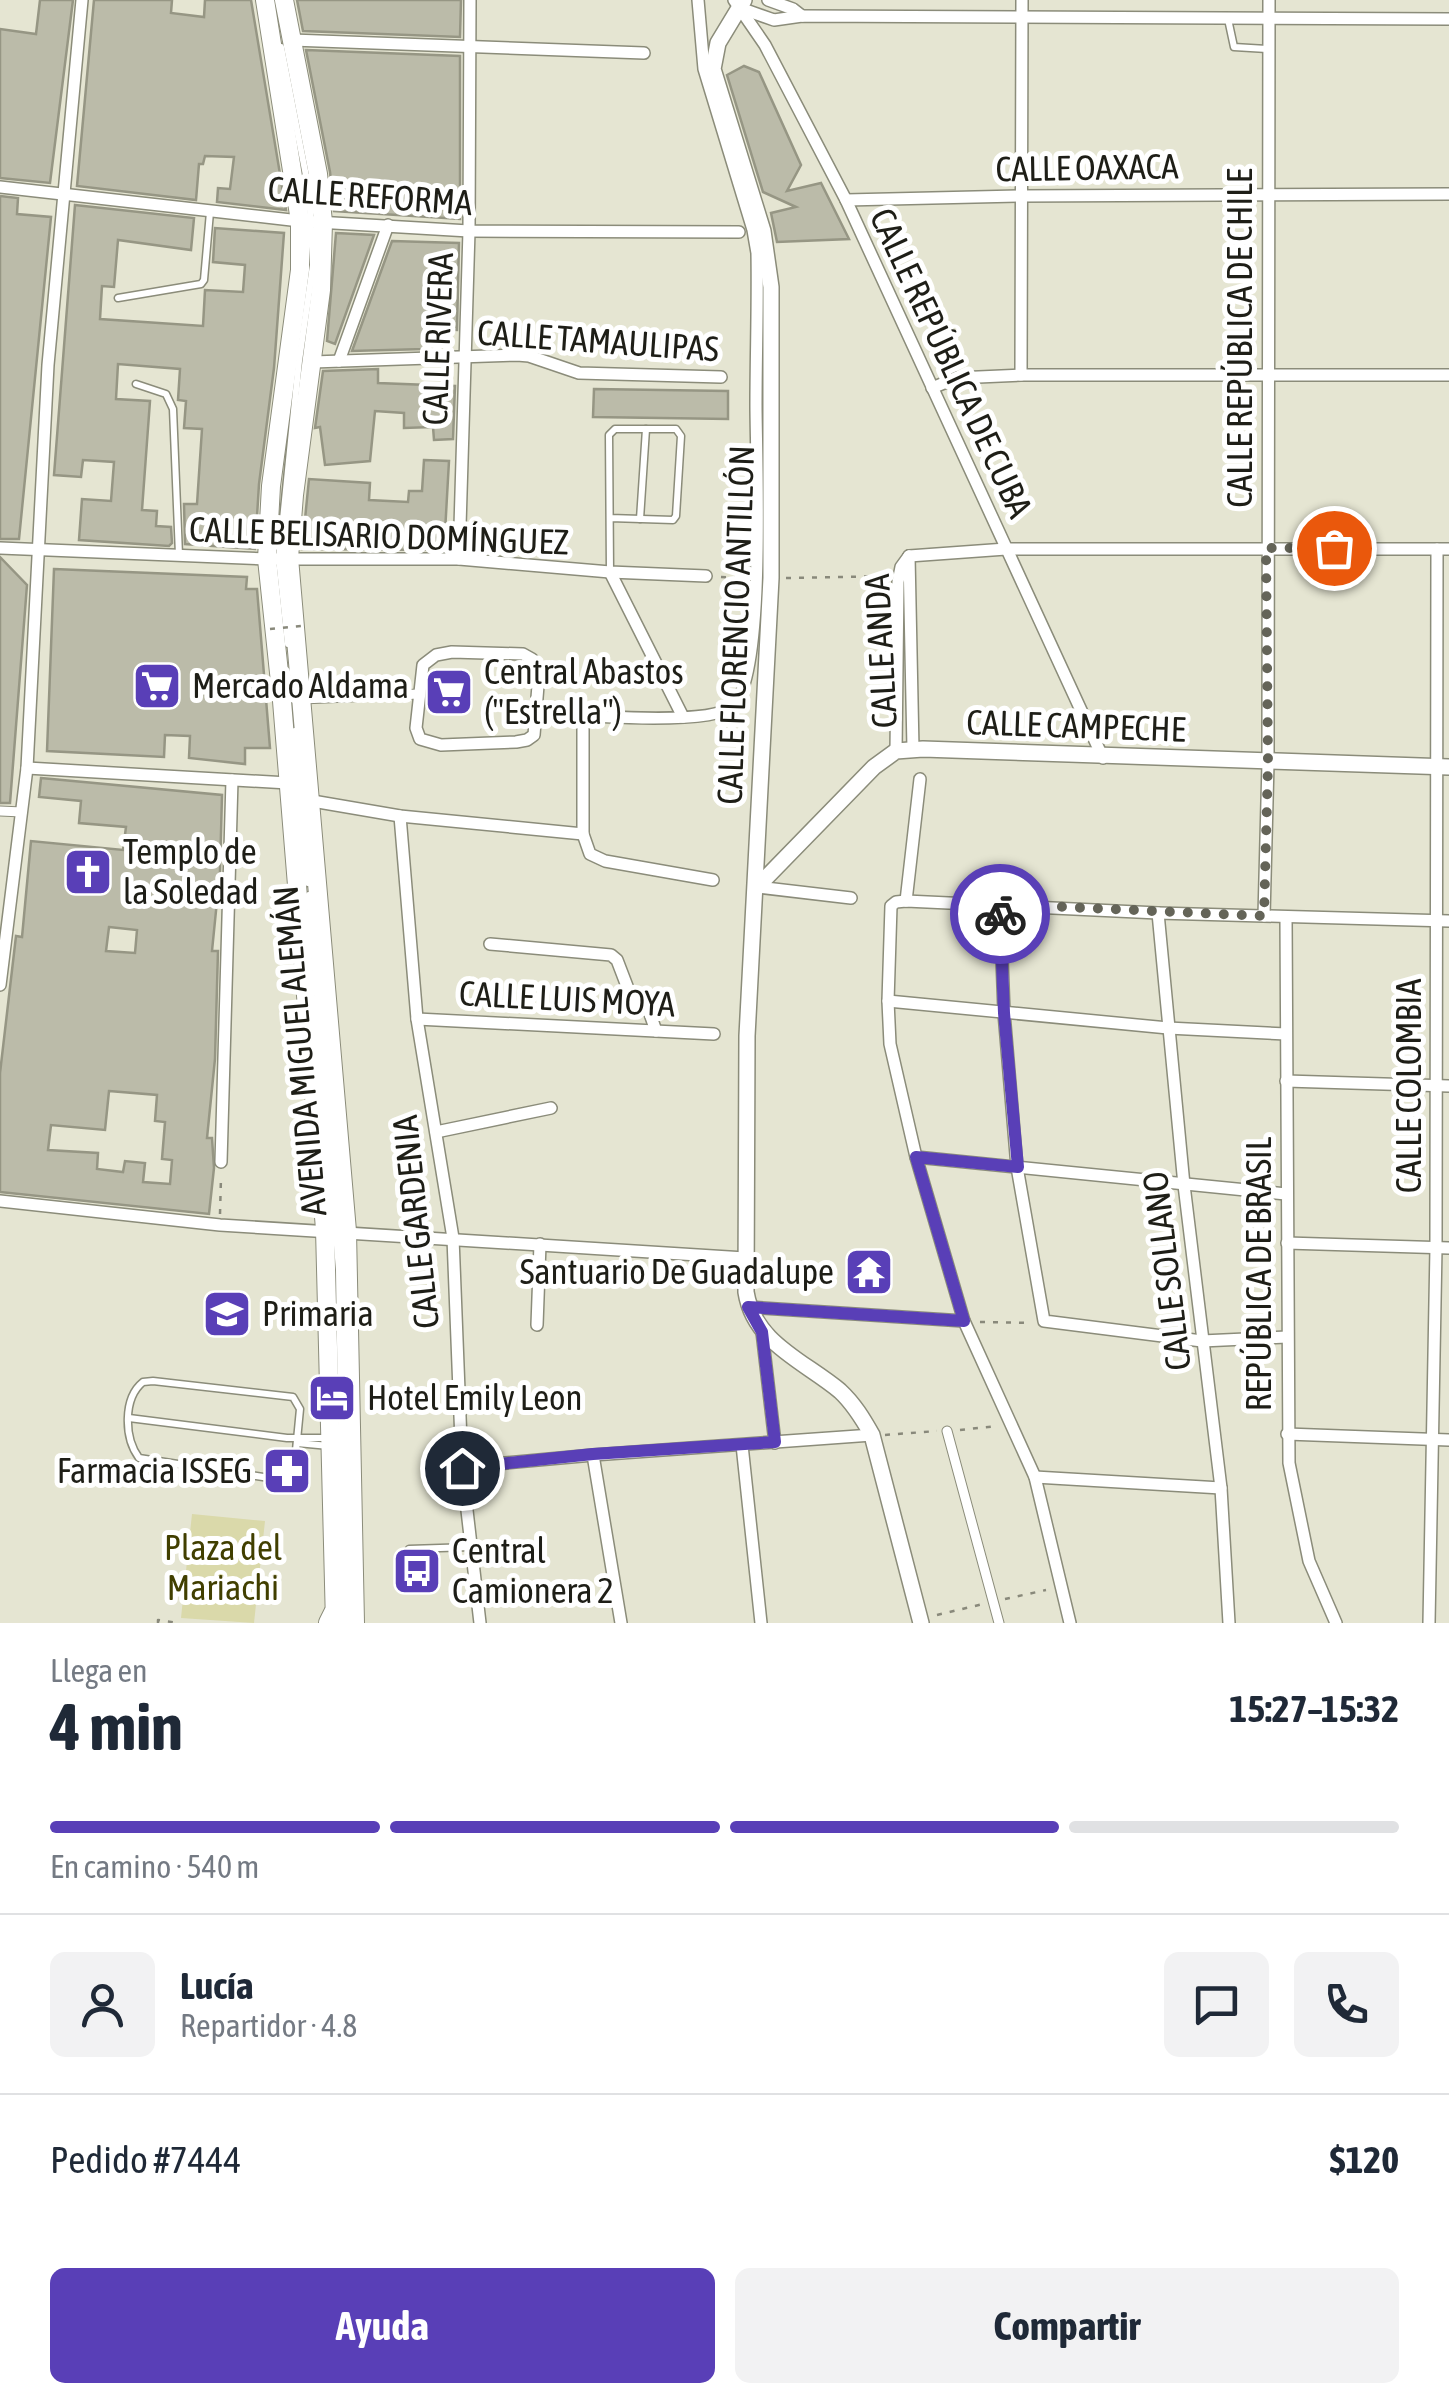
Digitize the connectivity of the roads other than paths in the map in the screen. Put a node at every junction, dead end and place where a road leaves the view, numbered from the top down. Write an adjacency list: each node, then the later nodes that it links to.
1 (82, 0): 23 (street)
2 (265, 0): 27 (main road, AVENIDA MIGUEL ALEMÁN)
3 (274, 0): 27 (lane)
4 (284, 0): 16 (main road, AVENIDA MIGUEL ALEMÁN)
5 (470, 0): 17 (street, CALLE RIVERA)
6 (698, 0): 55 (street, CALLE FLORENCIO ANTILLÓN)
7 (768, 0): 11 (street)
8 (1022, 0): 12 (street)
9 (1268, 0): 14 (street, CALLE REPÚBLICA DE CHILE)
10 (739, 3): 11 (street); 25 (street, CALLE REPÚBLICA DE CUBA); 55 (street, CALLE FLORENCIO ANTILLÓN)
11 (802, 16): 12 (street)
12 (1022, 18): 13 (street); 24 (street)
13 (1228, 20): 14 (street); 18 (lane)
14 (1268, 20): 15 (street); 18 (street, CALLE REPÚBLICA DE CHILE)
15 (1449, 20)
16 (292, 40): 17 (street); 27 (main road, AVENIDA MIGUEL ALEMÁN)
17 (470, 45): 19 (street); 29 (street, CALLE RIVERA)
18 (1268, 50): 21 (street, CALLE REPÚBLICA DE CHILE)
19 (644, 53)
20 (0, 187): 23 (street, CALLE REFORMA)
21 (1268, 194): 22 (street, CALLE OAXACA); 24 (street, CALLE OAXACA); 38 (street, CALLE REPÚBLICA DE CHILE)
22 (1449, 194)
23 (62, 196): 26 (street, CALLE REFORMA); 48 (street)
24 (1020, 196): 25 (street, CALLE OAXACA); 35 (street)
25 (846, 200): 40 (street, CALLE REPÚBLICA DE CUBA)
26 (210, 212): 27 (street, CALLE REFORMA); 31 (lane)
27 (312, 222): 28 (street, CALLE REFORMA); 34 (main road, AVENIDA MIGUEL ALEMÁN); 51 (main road, AVENIDA MIGUEL ALEMÁN)
28 (388, 225): 29 (street, CALLE REFORMA); 33 (street)
29 (469, 231): 30 (street, CALLE REFORMA); 32 (street, CALLE RIVERA)
30 (738, 232)
31 (118, 298)
32 (464, 358): 33 (street, CALLE TAMAULIPAS); 37 (street, CALLE TAMAULIPAS); 52 (street, CALLE RIVERA)
33 (339, 361): 34 (street, CALLE TAMAULIPAS)
34 (313, 362): 51 (main road, AVENIDA MIGUEL ALEMÁN)
35 (1021, 375): 38 (street); 40 (street)
36 (1449, 375): 38 (street)
37 (721, 377)
38 (1266, 377): 45 (street, CALLE REPÚBLICA DE CHILE)
39 (136, 384): 50 (lane)
40 (932, 388): 46 (street, CALLE REPÚBLICA DE CUBA)
41 (646, 430): 42 (lane); 43 (lane); 43 (lane)
42 (610, 518): 43 (lane); 53 (lane)
43 (640, 519)
44 (0, 548): 48 (street, CALLE BELISARIO DOMÍNGUEZ)
45 (1266, 548): 46 (street); 47 (street); 64 (street, CALLE REPÚBLICA DE CHILE)
46 (1006, 549): 49 (street); 63 (street, CALLE REPÚBLICA DE CUBA)
47 (1443, 549): 65 (street, CALLE COLOMBIA)
48 (41, 550): 50 (street, CALLE BELISARIO DOMÍNGUEZ); 66 (street)
49 (910, 556): 61 (street, CALLE ANDA); 62 (street, CALLE ANDA)
50 (179, 557): 51 (street, CALLE BELISARIO DOMÍNGUEZ)
51 (278, 559): 52 (street, CALLE BELISARIO DOMÍNGUEZ); 57 (main road, AVENIDA MIGUEL ALEMÁN); 69 (main road, AVENIDA MIGUEL ALEMÁN)
52 (459, 559): 53 (street, CALLE BELISARIO DOMÍNGUEZ)
53 (610, 572): 54 (street, CALLE BELISARIO DOMÍNGUEZ); 60 (street)
54 (706, 576)
55 (763, 578): 60 (street); 75 (street, CALLE FLORENCIO ANTILLÓN)
56 (419, 694): 57 (street); 58 (street); 58 (street)
57 (302, 699): 69 (main road, AVENIDA MIGUEL ALEMÁN)
58 (538, 712): 59 (street)
59 (582, 715): 60 (street); 73 (street)
60 (683, 717)
61 (913, 749): 62 (street, CALLE CAMPECHE); 63 (street, CALLE CAMPECHE)
62 (896, 751): 75 (street)
63 (1103, 758): 64 (street, CALLE CAMPECHE)
64 (1268, 763): 65 (street, CALLE CAMPECHE); 80 (street, CALLE REPÚBLICA DE CHILE)
65 (1442, 767): 82 (street, CALLE COLOMBIA)
66 (27, 768): 68 (street); 71 (street)
67 (920, 779): 77 (street)
68 (232, 780): 69 (street); 97 (street)
69 (297, 795): 72 (street); 102 (main road, AVENIDA MIGUEL ALEMÁN)
70 (0, 811): 71 (street)
71 (22, 812): 84 (street)
72 (400, 816): 73 (street); 87 (street, CALLE GARDENIA)
73 (582, 834): 74 (street)
74 (713, 880)
75 (757, 886): 76 (street); 107 (street, CALLE FLORENCIO ANTILLÓN)
76 (851, 898)
77 (899, 902): 78 (street); 85 (street)
78 (1000, 904): 79 (street); 86 (street)
79 (1158, 913): 80 (street); 88 (street, CALLE SOLLANO)
80 (1264, 916): 81 (street)
81 (1286, 917): 82 (street); 91 (street, REPÚBLICA DE BRASIL)
82 (1443, 921): 93 (street, CALLE COLOMBIA)
83 (490, 944): 89 (street)
84 (0, 985)
85 (888, 1001): 86 (street); 96 (street)
86 (1004, 1013): 88 (street); 98 (street)
87 (418, 1019): 89 (street, CALLE LUIS MOYA); 95 (street, CALLE GARDENIA)
88 (1168, 1028): 91 (street); 99 (street, CALLE SOLLANO)
89 (656, 1031): 90 (street, CALLE LUIS MOYA)
90 (714, 1034)
91 (1286, 1034): 92 (street, REPÚBLICA DE BRASIL)
92 (1286, 1081): 93 (street); 100 (street, REPÚBLICA DE BRASIL)
93 (1443, 1086): 106 (street, CALLE COLOMBIA)
94 (551, 1108): 95 (street)
95 (436, 1132): 103 (street, CALLE GARDENIA)
96 (916, 1157): 98 (street); 109 (street)
97 (221, 1162)
98 (1018, 1167): 99 (street); 113 (street)
99 (1184, 1184): 100 (street); 113 (street, CALLE SOLLANO)
100 (1286, 1194): 104 (street, REPÚBLICA DE BRASIL)
101 (0, 1202): 102 (street)
102 (336, 1230): 103 (street); 121 (main road, AVENIDA MIGUEL ALEMÁN); 130 (lane); 131 (main road, AVENIDA MIGUEL ALEMÁN)
103 (453, 1238): 105 (street); 125 (street, CALLE GARDENIA)
104 (1288, 1243): 106 (street); 112 (street, REPÚBLICA DE BRASIL)
105 (540, 1244): 107 (street); 110 (street)
106 (1442, 1248): 119 (street, CALLE COLOMBIA)
107 (745, 1258): 108 (street, CALLE FLORENCIO ANTILLÓN)
108 (748, 1307): 109 (street); 111 (street)
109 (964, 1321): 126 (street)
110 (537, 1326)
111 (762, 1332): 117 (street); 122 (street)
112 (1287, 1337): 113 (street); 116 (street, REPÚBLICA DE BRASIL)
113 (1202, 1341): 127 (street, CALLE SOLLANO)
114 (129, 1418): 118 (lane); 118 (lane); 118 (lane)
115 (947, 1431): 136 (street)
116 (1287, 1434): 119 (street); 139 (street, REPÚBLICA DE BRASIL)
117 (872, 1436): 122 (street); 135 (street)
118 (298, 1440): 121 (lane)
119 (1433, 1440): 120 (street); 140 (street, CALLE COLOMBIA)
120 (1449, 1440)
121 (330, 1442): 130 (main road, AVENIDA MIGUEL ALEMÁN)
122 (775, 1442): 123 (street)
123 (742, 1445): 124 (street); 134 (street)
124 (593, 1454): 125 (street); 133 (street)
125 (462, 1468): 128 (street, CALLE GARDENIA)
126 (1035, 1477): 127 (street); 137 (street)
127 (1221, 1488): 138 (street, CALLE SOLLANO)
128 (471, 1547): 129 (lane); 132 (street, CALLE GARDENIA)
129 (410, 1550)
130 (336, 1620)
131 (356, 1623)
132 (480, 1623)
133 (621, 1623)
134 (762, 1623)
135 (921, 1623)
136 (999, 1623)
137 (1070, 1623)
138 (1230, 1623)
139 (1336, 1623)
140 (1429, 1623)

